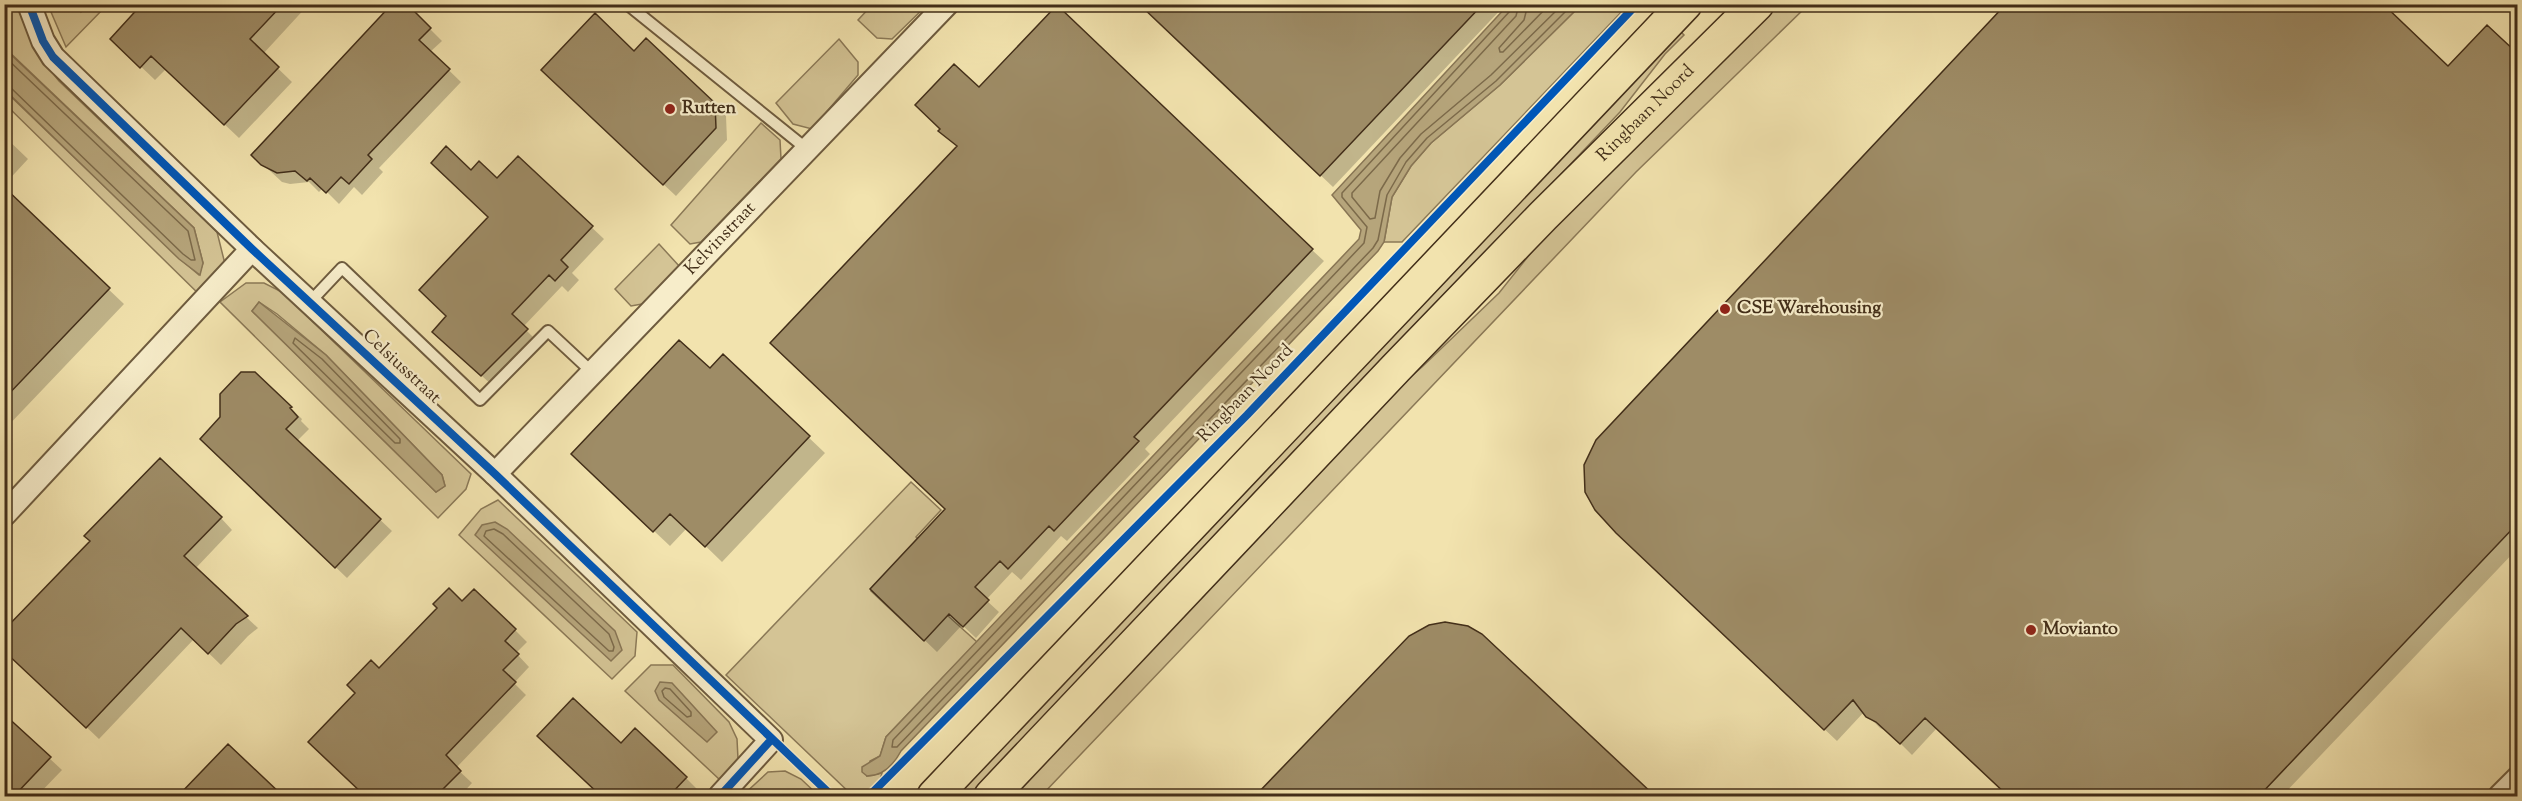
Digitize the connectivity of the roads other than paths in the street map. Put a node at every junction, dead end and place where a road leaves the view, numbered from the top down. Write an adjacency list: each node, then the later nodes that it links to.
1 (29, 4): 7 (street, Celsiusstraat)
2 (627, 4): 6 (lane)
3 (947, 4): 6 (street, Kelvinstraat)
4 (1685, 4): 14 (main road)
5 (1757, 4): 15 (main road, Ringbaan Noord)
6 (808, 150): 9 (street, Kelvinstraat)
7 (252, 249): 8 (street, Celsiusstraat); 11 (street)
8 (309, 303): 9 (lane); 10 (street, Celsiusstraat)
9 (593, 373): 10 (street, Kelvinstraat)
10 (495, 474): 13 (street, Celsiusstraat)
11 (4, 515)
12 (2517, 778): 16 (street)
13 (720, 796)
14 (934, 796)
15 (991, 796)
16 (2500, 796)

